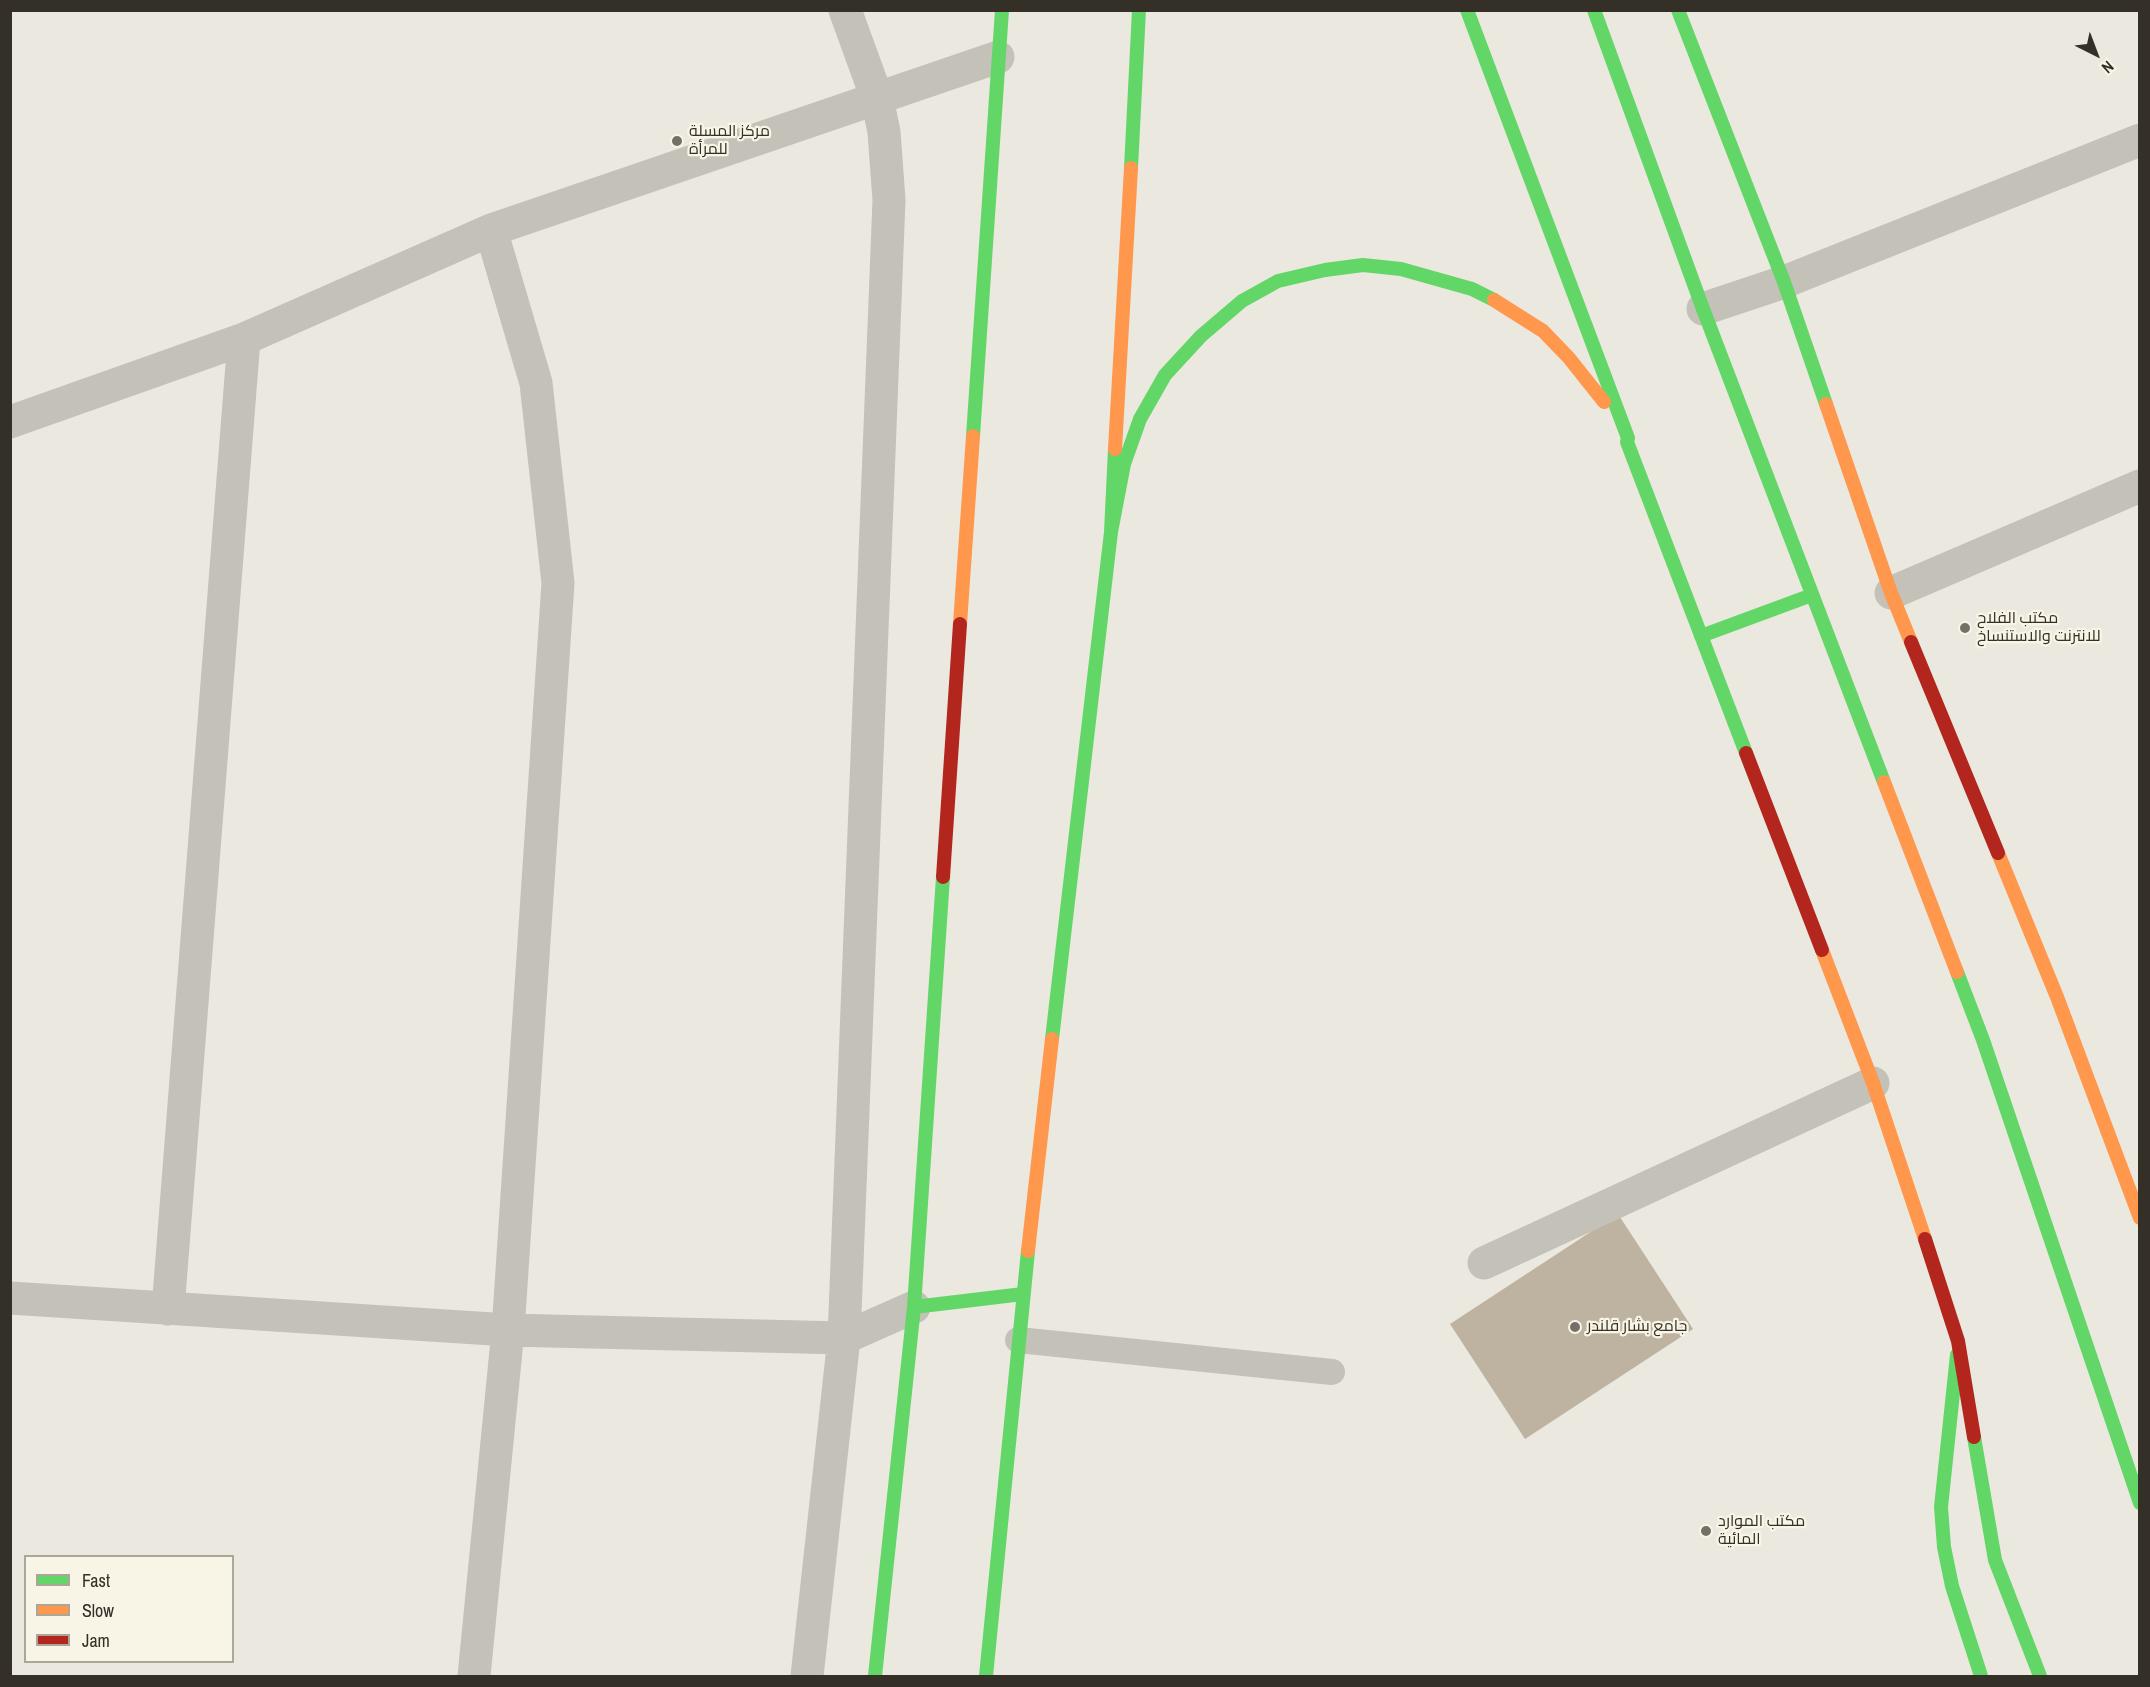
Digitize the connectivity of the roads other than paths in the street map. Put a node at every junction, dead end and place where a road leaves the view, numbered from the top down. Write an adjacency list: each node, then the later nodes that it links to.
1 (844, 10): 8 (street)
2 (1002, 10): 7 (main road)
3 (1138, 10): 17 (main road)
4 (1467, 10): 15 (main road)
5 (1594, 10): 12 (main road)
6 (1678, 10): 11 (main road)
7 (998, 57): 8 (street); 26 (main road)
8 (877, 98): 10 (street); 29 (street)
9 (2139, 140): 11 (street)
10 (491, 230): 13 (street); 28 (street)
11 (1784, 282): 12 (street); 18 (main road)
12 (1702, 309): 19 (main road)
13 (244, 339): 14 (street); 27 (street)
14 (10, 422)
15 (1628, 438): 17 (main road); 20 (main road)
16 (2139, 486): 18 (street)
17 (1111, 532): 24 (main road)
18 (1891, 593): 22 (main road)
19 (1812, 595): 20 (main road); 33 (main road)
20 (1701, 636): 21 (main road)
21 (1873, 1083): 23 (street); 31 (main road)
22 (2139, 1218)
23 (1484, 1263)
24 (1023, 1294): 26 (main road); 30 (main road)
25 (10, 1298): 27 (street)
26 (914, 1307): 29 (street); 36 (main road)
27 (168, 1309): 28 (street)
28 (508, 1330): 29 (street); 34 (street)
29 (844, 1338): 35 (street)
30 (1018, 1340): 32 (lane); 37 (main road)
31 (1958, 1341): 38 (main road); 39 (main road)
32 (1332, 1372)
33 (2139, 1503)
34 (474, 1677)
35 (807, 1677)
36 (875, 1677)
37 (986, 1677)
38 (1982, 1677)
39 (2040, 1677)

